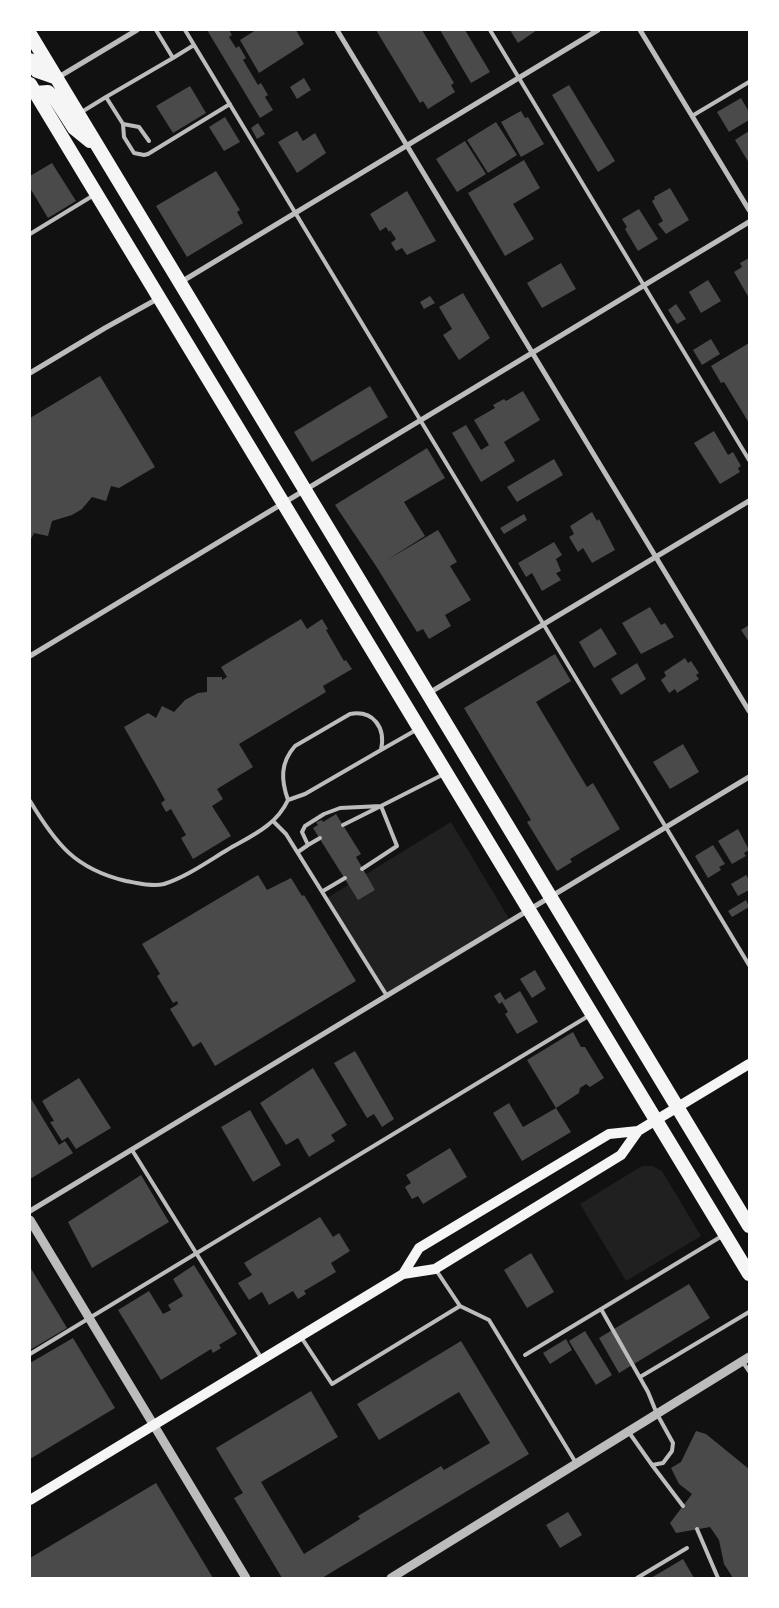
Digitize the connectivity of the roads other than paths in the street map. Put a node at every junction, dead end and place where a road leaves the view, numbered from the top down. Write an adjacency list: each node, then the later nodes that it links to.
1 (137, 30): 12 (street)
2 (156, 30): 10 (lane)
3 (185, 30): 9 (lane)
4 (337, 30): 22 (street)
5 (490, 30): 13 (lane)
6 (598, 30): 13 (street)
7 (640, 30): 19 (street)
8 (30, 34): 12 (highway)
9 (194, 45): 10 (lane); 17 (lane)
10 (173, 58): 16 (lane)
11 (30, 60): 12 (highway)
12 (57, 78): 18 (highway)
13 (520, 78): 22 (street); 30 (lane)
14 (749, 82): 19 (lane)
15 (32, 91): 23 (highway); 24 (highway)
16 (106, 97): 18 (lane); 20 (lane)
17 (230, 104): 20 (lane); 26 (lane)
18 (78, 114): 23 (highway)
19 (692, 116): 25 (street)
20 (123, 124): 21 (lane)
21 (149, 141)
22 (407, 145): 26 (street); 32 (street)
23 (98, 148): 29 (highway)
24 (96, 194): 28 (lane); 31 (highway)
25 (749, 210)
26 (295, 213): 29 (street); 34 (lane)
27 (749, 222): 30 (street)
28 (30, 234)
29 (181, 283): 36 (highway)
30 (644, 285): 32 (street); 35 (lane)
31 (159, 298): 33 (street); 38 (highway)
32 (533, 353): 34 (street); 39 (street)
33 (30, 373)
34 (420, 421): 36 (street); 40 (lane)
35 (749, 460)
36 (305, 491): 38 (street); 42 (highway)
37 (749, 501): 39 (street)
38 (283, 505): 41 (street); 44 (highway)
39 (656, 557): 40 (street); 43 (street)
40 (544, 624): 42 (street); 53 (lane)
41 (30, 656)
42 (427, 695): 60 (highway)
43 (749, 711)
44 (418, 729): 45 (lane); 46 (highway)
45 (381, 750): 48 (lane); 48 (lane)
46 (446, 773): 50 (lane); 61 (highway)
47 (749, 778): 53 (street)
48 (288, 800): 51 (lane)
49 (30, 802): 51 (lane)
50 (381, 806): 52 (lane); 55 (lane); 57 (lane)
51 (274, 822): 56 (lane)
52 (343, 824)
53 (666, 828): 60 (street); 62 (lane)
54 (320, 838): 55 (lane)
55 (308, 845): 56 (lane)
56 (298, 852): 59 (lane)
57 (362, 869)
58 (345, 878): 59 (lane)
59 (323, 891): 63 (lane)
60 (551, 897): 61 (street); 66 (highway)
61 (529, 911): 63 (street); 64 (highway)
62 (749, 965)
63 (386, 996): 69 (street)
64 (592, 1014): 67 (highway); 74 (lane)
65 (749, 1064): 66 (main road)
66 (677, 1107): 67 (main road); 72 (highway)
67 (656, 1119): 68 (main road); 73 (highway)
68 (638, 1131): 75 (main road); 76 (main road)
69 (132, 1150): 70 (street); 74 (lane)
70 (30, 1211)
71 (30, 1220): 81 (street)
72 (749, 1226)
73 (725, 1234): 77 (highway); 79 (lane)
74 (196, 1254): 81 (lane); 85 (lane)
75 (435, 1269): 76 (main road); 78 (lane)
76 (403, 1274): 82 (main road)
77 (749, 1274)
78 (460, 1306): 82 (lane); 92 (lane)
79 (601, 1309): 84 (lane); 88 (lane)
80 (749, 1312): 88 (lane)
81 (89, 1318): 83 (lane); 90 (street)
82 (300, 1336): 85 (main road)
83 (30, 1354)
84 (525, 1355)
85 (262, 1359): 90 (main road)
86 (746, 1359): 87 (lane); 89 (street)
87 (749, 1371)
88 (640, 1377): 89 (lane)
89 (657, 1414): 91 (street); 93 (lane)
90 (153, 1425): 94 (main road); 98 (street)
91 (628, 1431): 92 (street); 93 (lane)
92 (576, 1463): 99 (street)
93 (652, 1465): 95 (lane)
94 (30, 1500)
95 (683, 1506)
96 (697, 1529): 101 (lane)
97 (688, 1548): 100 (lane)
98 (246, 1578)
99 (392, 1578)
100 (637, 1578)
101 (718, 1578)

